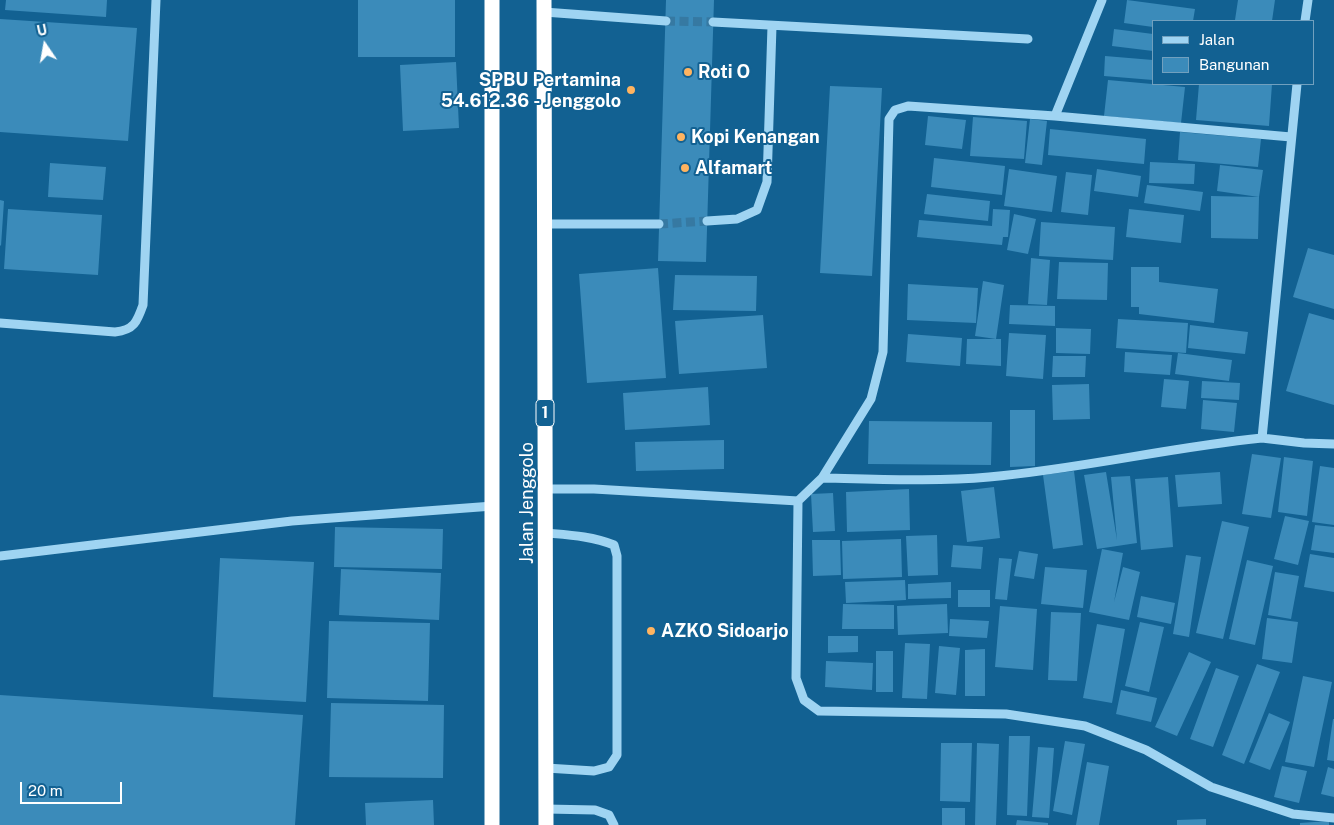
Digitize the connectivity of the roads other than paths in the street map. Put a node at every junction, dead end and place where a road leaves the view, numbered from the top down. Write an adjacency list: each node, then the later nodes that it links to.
1 (156, 0): 17 (street)
2 (492, 0): 23 (highway, Jalan Jenggolo)
3 (1102, 0): 12 (street)
4 (1308, 0): 6 (street)
5 (544, 6): 7 (street); 15 (highway, Jalan Jenggolo / 1)
6 (1306, 20)
7 (666, 21)
8 (713, 22): 9 (street)
9 (772, 26): 10 (street); 14 (street)
10 (1028, 39)
11 (1297, 85): 13 (street)
12 (1055, 116): 13 (street); 20 (street)
13 (1291, 137): 18 (street)
14 (707, 221)
15 (544, 224): 16 (street); 21 (highway, Jalan Jenggolo / 1)
16 (659, 224)
17 (0, 323)
18 (1262, 438): 19 (street); 20 (street)
19 (1334, 444)
20 (822, 478): 22 (street)
21 (545, 489): 22 (street); 24 (highway, Jalan Jenggolo / 1)
22 (798, 501): 28 (street)
23 (493, 506): 25 (street); 29 (highway, Jalan Jenggolo)
24 (546, 533): 26 (highway, Jalan Jenggolo / 1); 26 (street)
25 (0, 556)
26 (546, 768): 27 (highway, Jalan Jenggolo / 1)
27 (546, 808): 30 (highway, Jalan Jenggolo / 1); 31 (street)
28 (1334, 818)
29 (492, 825)
30 (546, 825)
31 (614, 825)

